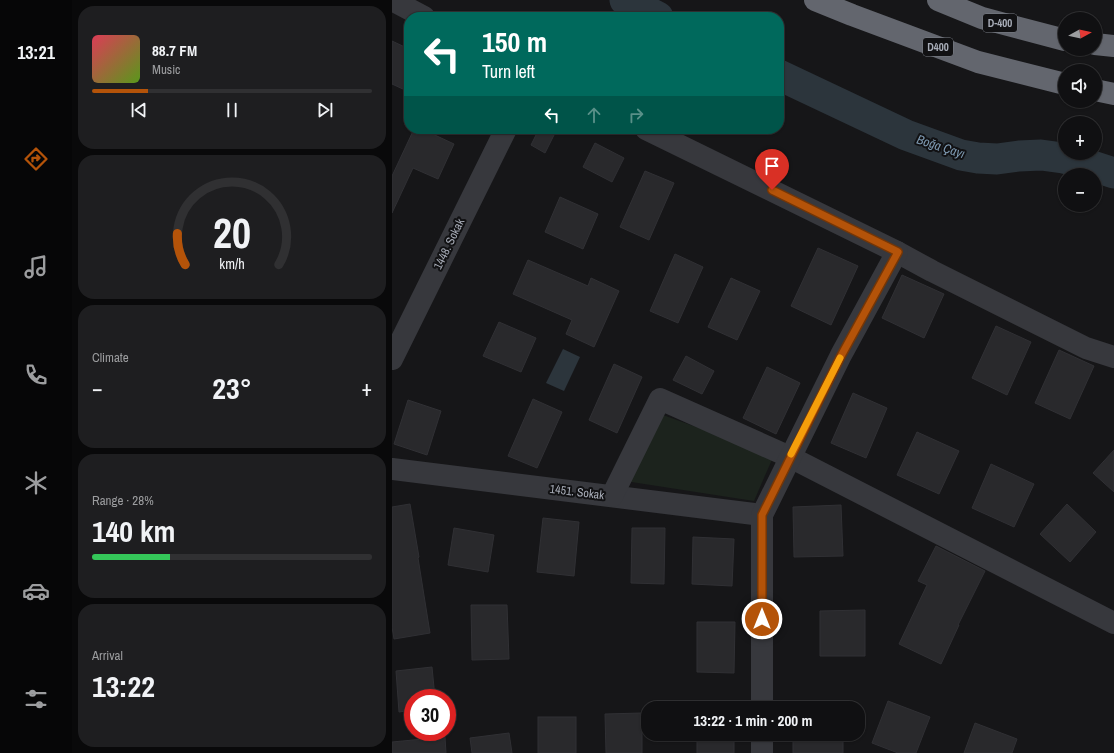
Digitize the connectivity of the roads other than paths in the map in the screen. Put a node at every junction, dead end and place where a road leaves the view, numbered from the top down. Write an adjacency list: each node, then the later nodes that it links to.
1 (392, 0): 4 (street)
2 (815, 0): 8 (highway, D400)
3 (938, 0): 5 (highway, D-400)
4 (415, 12)
5 (1058, 38)
6 (1102, 45): 7 (highway)
7 (1114, 46)
8 (1058, 82)
9 (1102, 91): 10 (highway)
10 (1114, 94)
11 (504, 134): 15 (street, 1448. Sokak)
12 (656, 134): 13 (street)
13 (898, 252): 14 (street); 16 (street)
14 (1114, 357)
15 (392, 359)
16 (790, 457): 18 (street); 19 (street); 20 (street)
17 (392, 469): 18 (street, 1451. Sokak)
18 (612, 496): 19 (street, 1451. Sokak)
19 (762, 515): 21 (street)
20 (1114, 623)
21 (762, 701)
22 (762, 741): 23 (street)
23 (762, 753)

